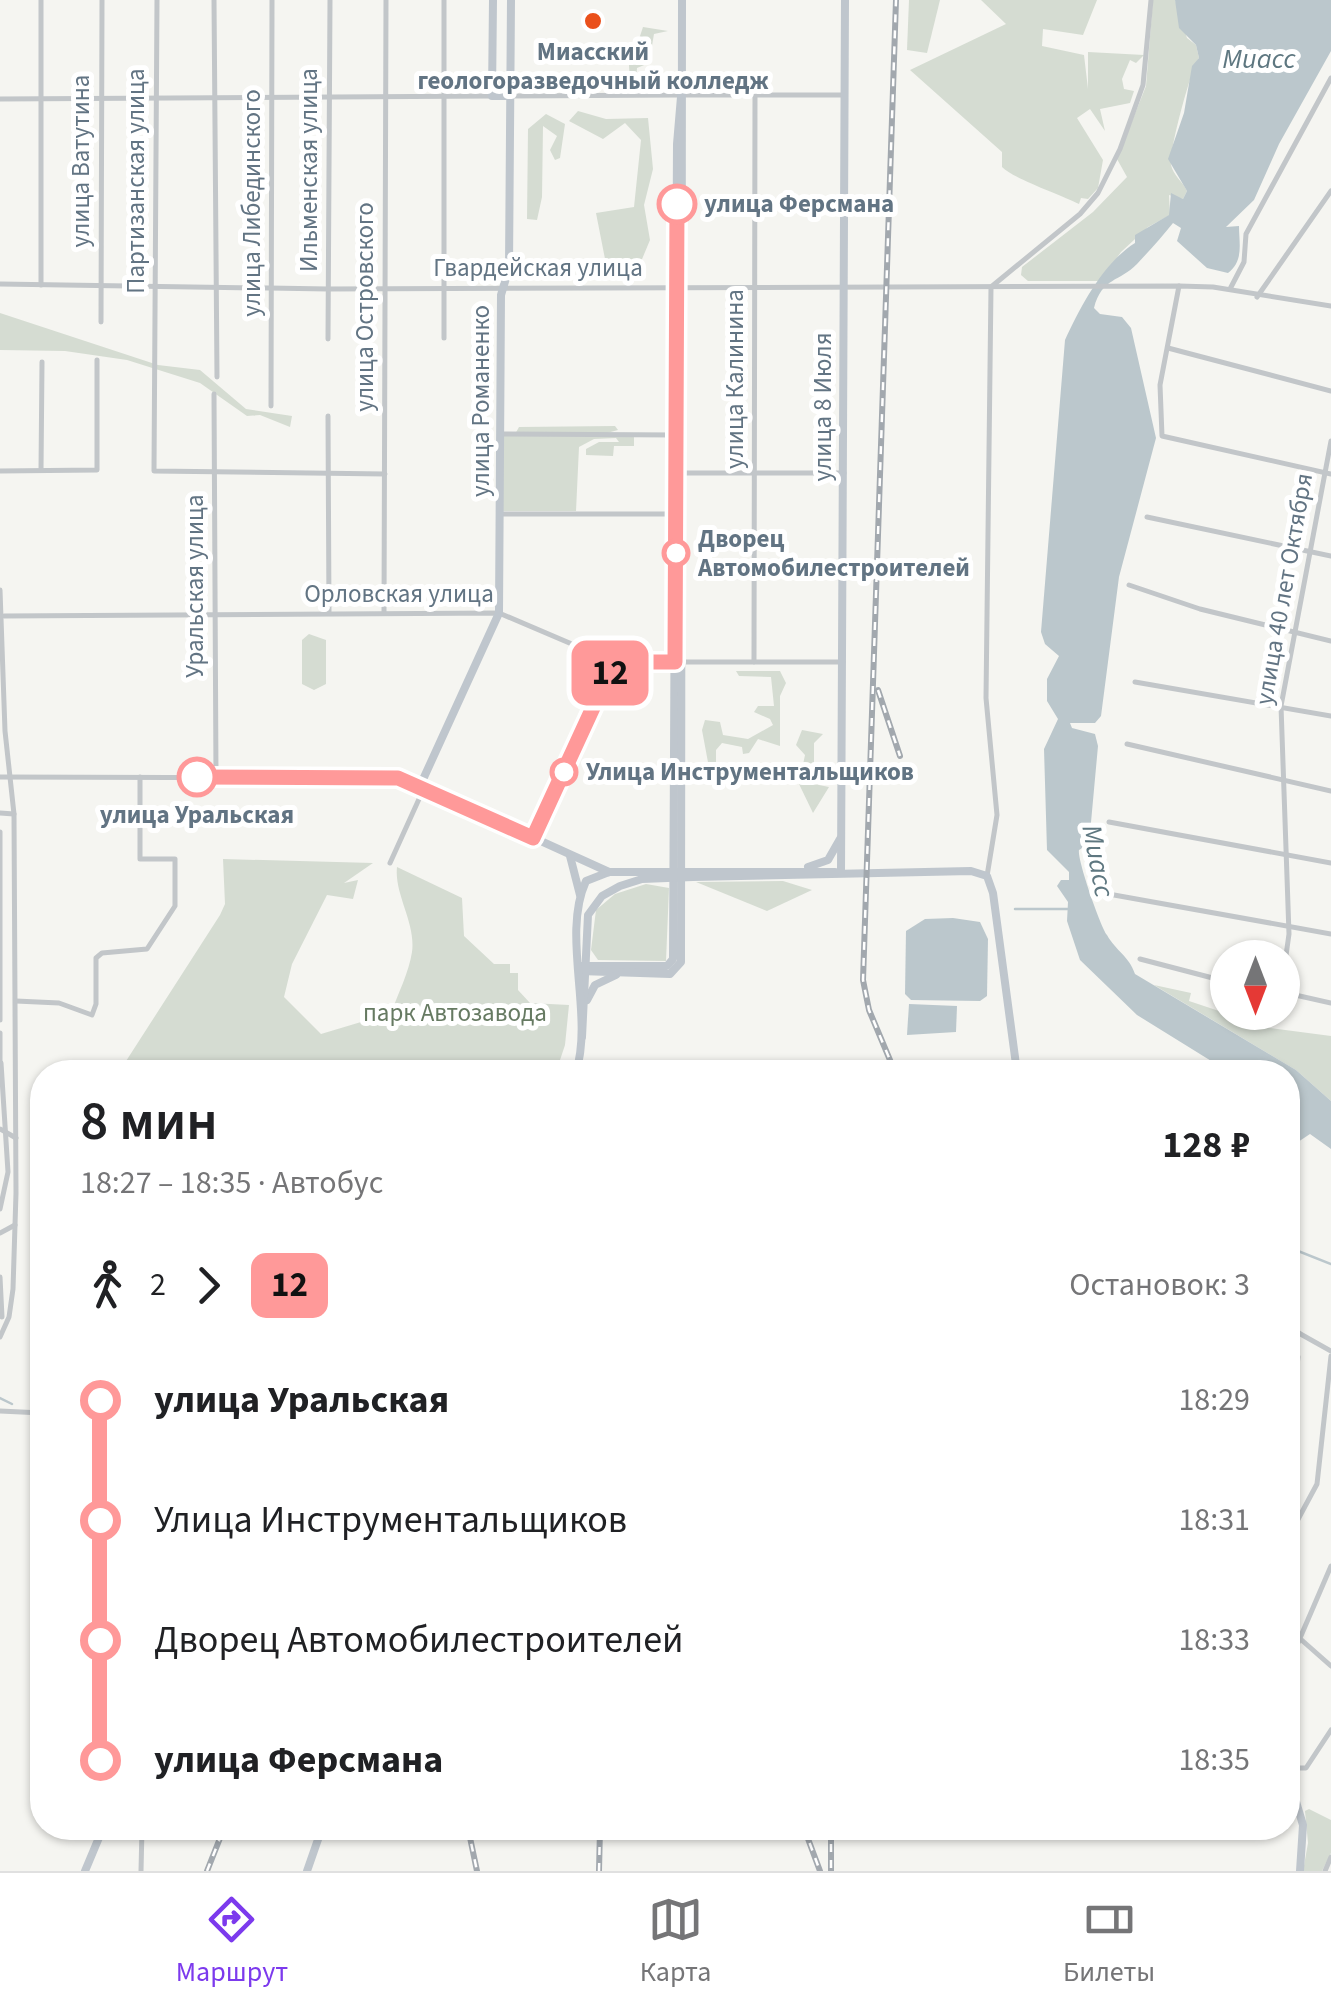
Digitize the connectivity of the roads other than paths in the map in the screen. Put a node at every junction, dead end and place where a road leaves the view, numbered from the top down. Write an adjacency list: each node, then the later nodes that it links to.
1 (41, 0): 26 (street)
2 (102, 0): 27 (street, улица Ватутина)
3 (157, 0): 22 (street, Партизанская улица)
4 (214, 0): 23 (street)
5 (272, 0): 24 (street, улица Либединского)
6 (330, 0): 28 (street, Ильменская улица)
7 (386, 0): 18 (street, улица Островского)
8 (444, 0): 19 (street)
9 (493, 0): 20 (main road)
10 (510, 0): 21 (main road, улица Романенко)
11 (682, 0): 15 (main road)
12 (845, 0): 17 (main road, улица 8 Июля)
13 (1150, 0): 36 (street)
14 (1331, 78): 45 (street)
15 (682, 92): 16 (street); 21 (street); 40 (main road)
16 (755, 95): 17 (street); 41 (street, улица Калинина)
17 (844, 95): 42 (main road, улица 8 Июля)
18 (384, 96): 19 (street); 28 (street); 44 (street, улица Островского)
19 (443, 96): 20 (street); 38 (street)
20 (492, 96): 21 (main road)
21 (510, 96): 39 (main road, улица Романенко)
22 (157, 98): 23 (street); 27 (street); 37 (street, Партизанская улица)
23 (214, 98): 24 (street); 34 (street)
24 (272, 98): 28 (street); 35 (street, улица Либединского)
25 (0, 99): 26 (street)
26 (42, 99): 27 (street); 31 (street)
27 (100, 99): 33 (street, улица Ватутина)
28 (329, 99): 43 (street, Ильменская улица)
29 (1331, 191): 46 (street)
30 (0, 284): 31 (street, Гвардейская улица)
31 (41, 285): 33 (street, Гвардейская улица)
32 (1179, 286): 36 (street, Гвардейская улица); 45 (street, Гвардейская улица); 51 (street)
33 (102, 287): 37 (street, Гвардейская улица); 48 (street, улица Ватутина)
34 (214, 287): 35 (street, Гвардейская улица); 37 (street, Гвардейская улица); 54 (street)
35 (273, 287): 43 (street, Гвардейская улица); 57 (street, улица Либединского)
36 (991, 287): 42 (street, Гвардейская улица); 110 (street)
37 (156, 288): 64 (street, Партизанская улица)
38 (443, 288): 39 (street, Гвардейская улица); 44 (street, Гвардейская улица); 49 (street)
39 (503, 288): 40 (street, Гвардейская улица); 59 (main road, улица Романенко)
40 (680, 288): 41 (street, Гвардейская улица); 60 (main road)
41 (755, 288): 42 (street, Гвардейская улица); 67 (street, улица Калинина)
42 (842, 288): 68 (main road, улица 8 Июля)
43 (328, 289): 44 (street, Гвардейская улица); 50 (street, Ильменская улица)
44 (386, 289): 70 (street, улица Островского)
45 (1230, 290): 46 (street, Гвардейская улица)
46 (1256, 297): 47 (street, Гвардейская улица)
47 (1331, 306)
48 (101, 322)
49 (444, 338)
50 (328, 339)
51 (1168, 348): 55 (street); 69 (street)
52 (97, 360): 63 (street)
53 (42, 362): 63 (street)
54 (217, 377)
55 (1331, 391)
56 (214, 394): 64 (street, Уральская улица)
57 (271, 406)
58 (328, 416): 65 (street)
59 (500, 434): 60 (street); 71 (main road, улица Романенко)
60 (680, 435): 66 (main road); 72 (main road)
61 (1331, 441): 69 (street, улица 40 лет Октября)
62 (0, 470): 63 (street)
63 (41, 470)
64 (214, 471): 65 (street); 78 (street, Уральская улица)
65 (328, 472): 70 (street); 79 (street)
66 (684, 473): 67 (street); 72 (main road)
67 (755, 473): 68 (street); 87 (street, улица Калинина)
68 (844, 473): 88 (main road, улица 8 Июля)
69 (1328, 473): 74 (street, улица 40 лет Октября)
70 (385, 474): 80 (street, улица Островского)
71 (500, 514): 72 (street); 81 (main road, улица Романенко)
72 (680, 514): 86 (main road)
73 (1147, 517): 74 (street)
74 (1311, 552): 75 (street); 83 (street, улица 40 лет Октября)
75 (1331, 556)
76 (1129, 584): 83 (street)
77 (0, 590): 82 (street)
78 (215, 613): 79 (street, Орловская улица); 82 (street, Орловская улица); 97 (street, Уральская улица)
79 (328, 613): 80 (street, Орловская улица)
80 (384, 613): 81 (street, Орловская улица)
81 (499, 613): 85 (street, Орловская улица); 99 (main road, улица Романенко)
82 (4, 616): 90 (street)
83 (1296, 634): 84 (street); 91 (street, улица 40 лет Октября)
84 (1331, 641)
85 (614, 662): 86 (street, Орловская улица); 106 (street)
86 (679, 662): 87 (street, Орловская улица); 117 (main road)
87 (754, 662): 88 (street, Орловская улица)
88 (842, 662): 105 (main road, улица 8 Июля)
89 (1135, 682): 91 (street)
90 (2, 704): 95 (street)
91 (1281, 706): 92 (street); 98 (street, улица 40 лет Октября)
92 (1331, 716)
93 (1127, 744): 98 (street)
94 (0, 777): 95 (street)
95 (10, 777): 96 (street); 102 (street)
96 (140, 777): 97 (street); 130 (street)
97 (216, 778): 99 (street)
98 (1282, 782): 100 (street); 109 (street, улица 40 лет Октября)
99 (422, 787): 106 (main road); 111 (street, улица Романенко)
100 (1331, 791)
101 (0, 814): 102 (street)
102 (14, 814): 130 (street)
103 (1110, 822): 109 (street)
104 (0, 832): 107 (street)
105 (842, 834): 113 (main road); 116 (main road, улица 8 Июля)
106 (533, 838): 108 (main road)
107 (1, 851): 133 (street)
108 (569, 854): 115 (main road); 119 (main road)
109 (1284, 855): 112 (street); 121 (street, улица 40 лет Октября)
110 (990, 860): 114 (street); 118 (street)
111 (390, 863)
112 (1331, 863)
113 (801, 870): 116 (main road); 117 (main road)
114 (972, 871): 116 (main road); 118 (main road)
115 (610, 872): 117 (main road); 119 (main road)
116 (842, 873): 117 (main road)
117 (678, 874): 125 (main road); 126 (main road)
118 (986, 876): 138 (main road)
119 (580, 894): 126 (main road)
120 (1114, 896): 121 (street)
121 (1288, 926): 122 (street); 123 (street, улица 40 лет Октября)
122 (1331, 934)
123 (1287, 940)
124 (1140, 959): 128 (street)
125 (674, 966): 126 (main road); 127 (main road)
126 (583, 968): 127 (main road); 132 (main road); 136 (main road)
127 (621, 974): 132 (main road)
128 (1210, 977)
129 (1300, 995): 131 (street)
130 (16, 1001): 141 (street)
131 (1329, 1005)
132 (585, 1007): 136 (main road)
133 (0, 1010): 134 (street)
134 (0, 1020)
135 (0, 1032): 139 (street)
136 (582, 1037): 137 (main road)
137 (578, 1060)
138 (1016, 1060)
139 (0, 1064): 140 (street)
140 (2, 1130): 141 (street); 142 (street)
141 (16, 1138): 142 (street)
142 (12, 1159): 143 (street); 144 (street)
143 (0, 1208)
144 (15, 1225): 145 (street); 149 (street)
145 (0, 1232)
146 (0, 1277): 147 (street)
147 (3, 1317)
148 (1300, 1333): 150 (street)
149 (0, 1338)
150 (1331, 1353): 153 (street)
151 (0, 1411): 152 (street)
152 (30, 1413)
153 (1300, 1516)
154 (1331, 1566): 155 (street)
155 (1300, 1641): 156 (street)
156 (1331, 1666)
157 (1331, 1730): 158 (street)
158 (1300, 1768)
159 (1300, 1815): 167 (main road)
160 (99, 1840): 164 (main road)
161 (142, 1840): 165 (street)
162 (318, 1840): 166 (main road)
163 (1331, 1857): 168 (street)
164 (85, 1871)
165 (141, 1871)
166 (307, 1871)
167 (1300, 1871)
168 (1324, 1871)

